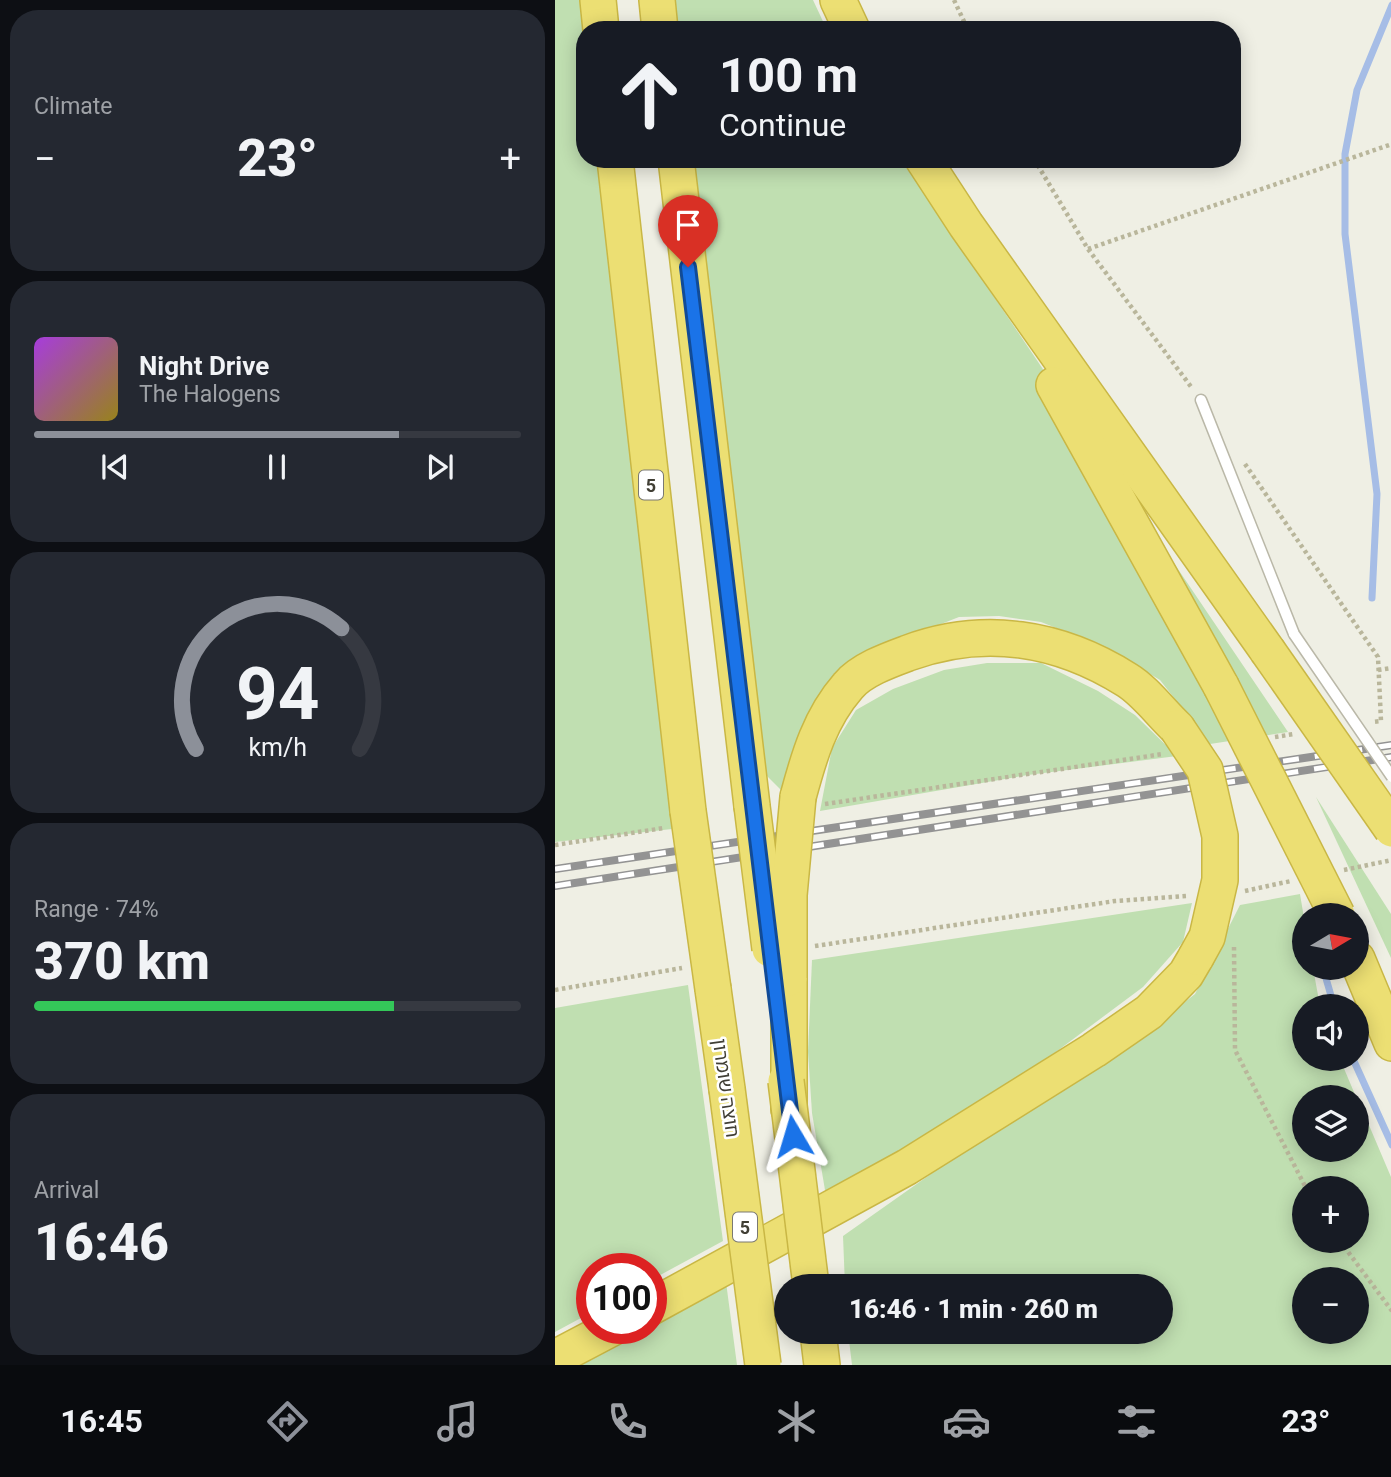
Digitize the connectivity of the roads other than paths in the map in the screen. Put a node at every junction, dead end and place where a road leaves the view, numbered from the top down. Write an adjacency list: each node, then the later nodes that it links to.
1 (598, 0): 4 (highway)
2 (657, 0): 5 (highway)
3 (839, 0): 6 (highway)
4 (600, 21)
5 (659, 21)
6 (848, 21)
7 (616, 168): 24 (highway, חוצה שומרון / 5, bridge)
8 (677, 168): 16 (highway, bridge)
9 (929, 168): 10 (highway)
10 (966, 225): 12 (highway); 15 (highway, bridge)
11 (1201, 400): 12 (lane)
12 (1280, 642): 13 (lane, bridge); 14 (highway, bridge)
13 (1391, 777)
14 (1391, 829)
15 (1331, 903)
16 (781, 979): 19 (highway, bridge); 20 (highway, bridge)
17 (1366, 980): 18 (highway)
18 (1391, 1043)
19 (811, 1274)
20 (667, 1298)
21 (582, 1344): 23 (highway)
22 (819, 1344): 25 (highway)
23 (555, 1358)
24 (763, 1365)
25 (822, 1365)

